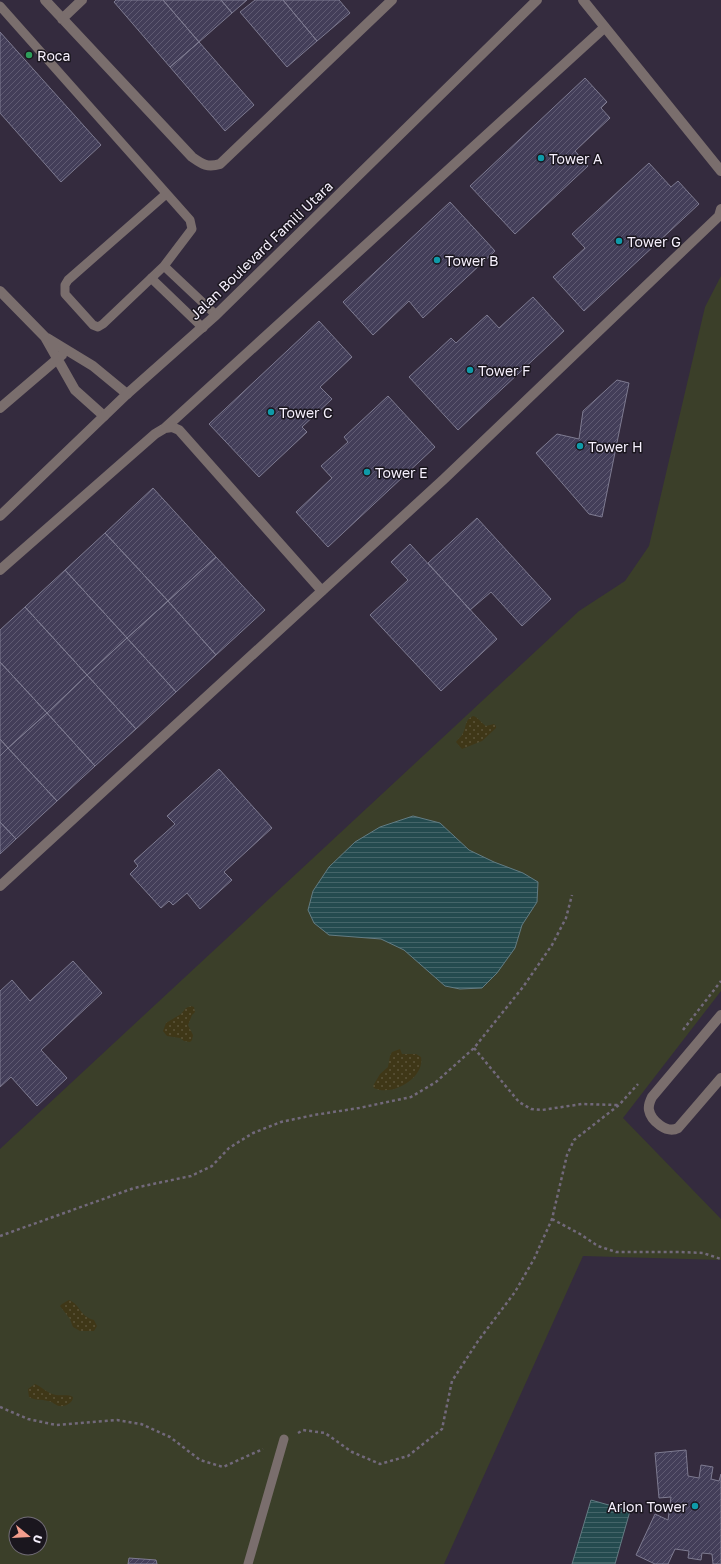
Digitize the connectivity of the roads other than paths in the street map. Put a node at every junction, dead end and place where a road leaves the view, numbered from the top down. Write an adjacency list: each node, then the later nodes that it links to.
1 (45, 0): 7 (street)
2 (82, 0): 7 (street)
3 (392, 0): 7 (street)
4 (537, 0): 15 (street, Jalan Boulevard Famili Utara)
5 (583, 0): 8 (street)
6 (0, 6): 10 (lane)
7 (62, 19)
8 (605, 27): 9 (street); 23 (street)
9 (721, 171)
10 (166, 194): 12 (lane); 13 (lane)
11 (721, 209): 26 (street)
12 (164, 266): 13 (lane); 15 (lane)
13 (151, 278): 16 (lane)
14 (0, 292): 17 (street)
15 (216, 315): 16 (street, Jalan Boulevard Famili Utara)
16 (203, 328): 20 (street, Jalan Boulevard Famili Utara)
17 (45, 337): 18 (street); 19 (street)
18 (67, 350): 19 (street); 20 (street)
19 (57, 359): 21 (street); 22 (street)
20 (127, 394): 22 (street, Jalan Boulevard Famili Utara)
21 (0, 408)
22 (104, 416): 24 (street, Jalan Boulevard Famili Utara)
23 (165, 428): 25 (street); 26 (street)
24 (0, 516)
25 (0, 570)
26 (322, 591): 27 (street)
27 (0, 886)
28 (721, 1014): 29 (street)
29 (721, 1078)
30 (284, 1439): 31 (lane)
31 (248, 1564)

